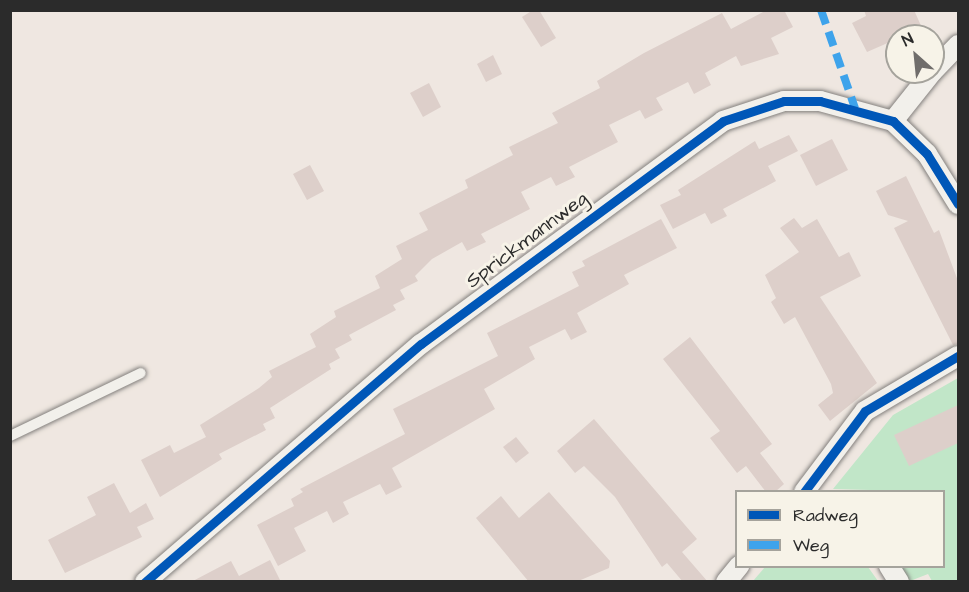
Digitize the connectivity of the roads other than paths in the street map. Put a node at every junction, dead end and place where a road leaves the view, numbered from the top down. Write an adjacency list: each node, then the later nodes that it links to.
1 (958, 45): 2 (street)
2 (945, 58)
3 (922, 84): 4 (street)
4 (893, 121): 5 (street); 12 (street, Sprickmannweg)
5 (958, 204)
6 (958, 356): 9 (street)
7 (141, 373): 8 (lane)
8 (10, 436)
9 (806, 490)
10 (738, 568): 13 (street)
11 (890, 568): 14 (street)
12 (145, 582)
13 (726, 582)
14 (899, 582)

